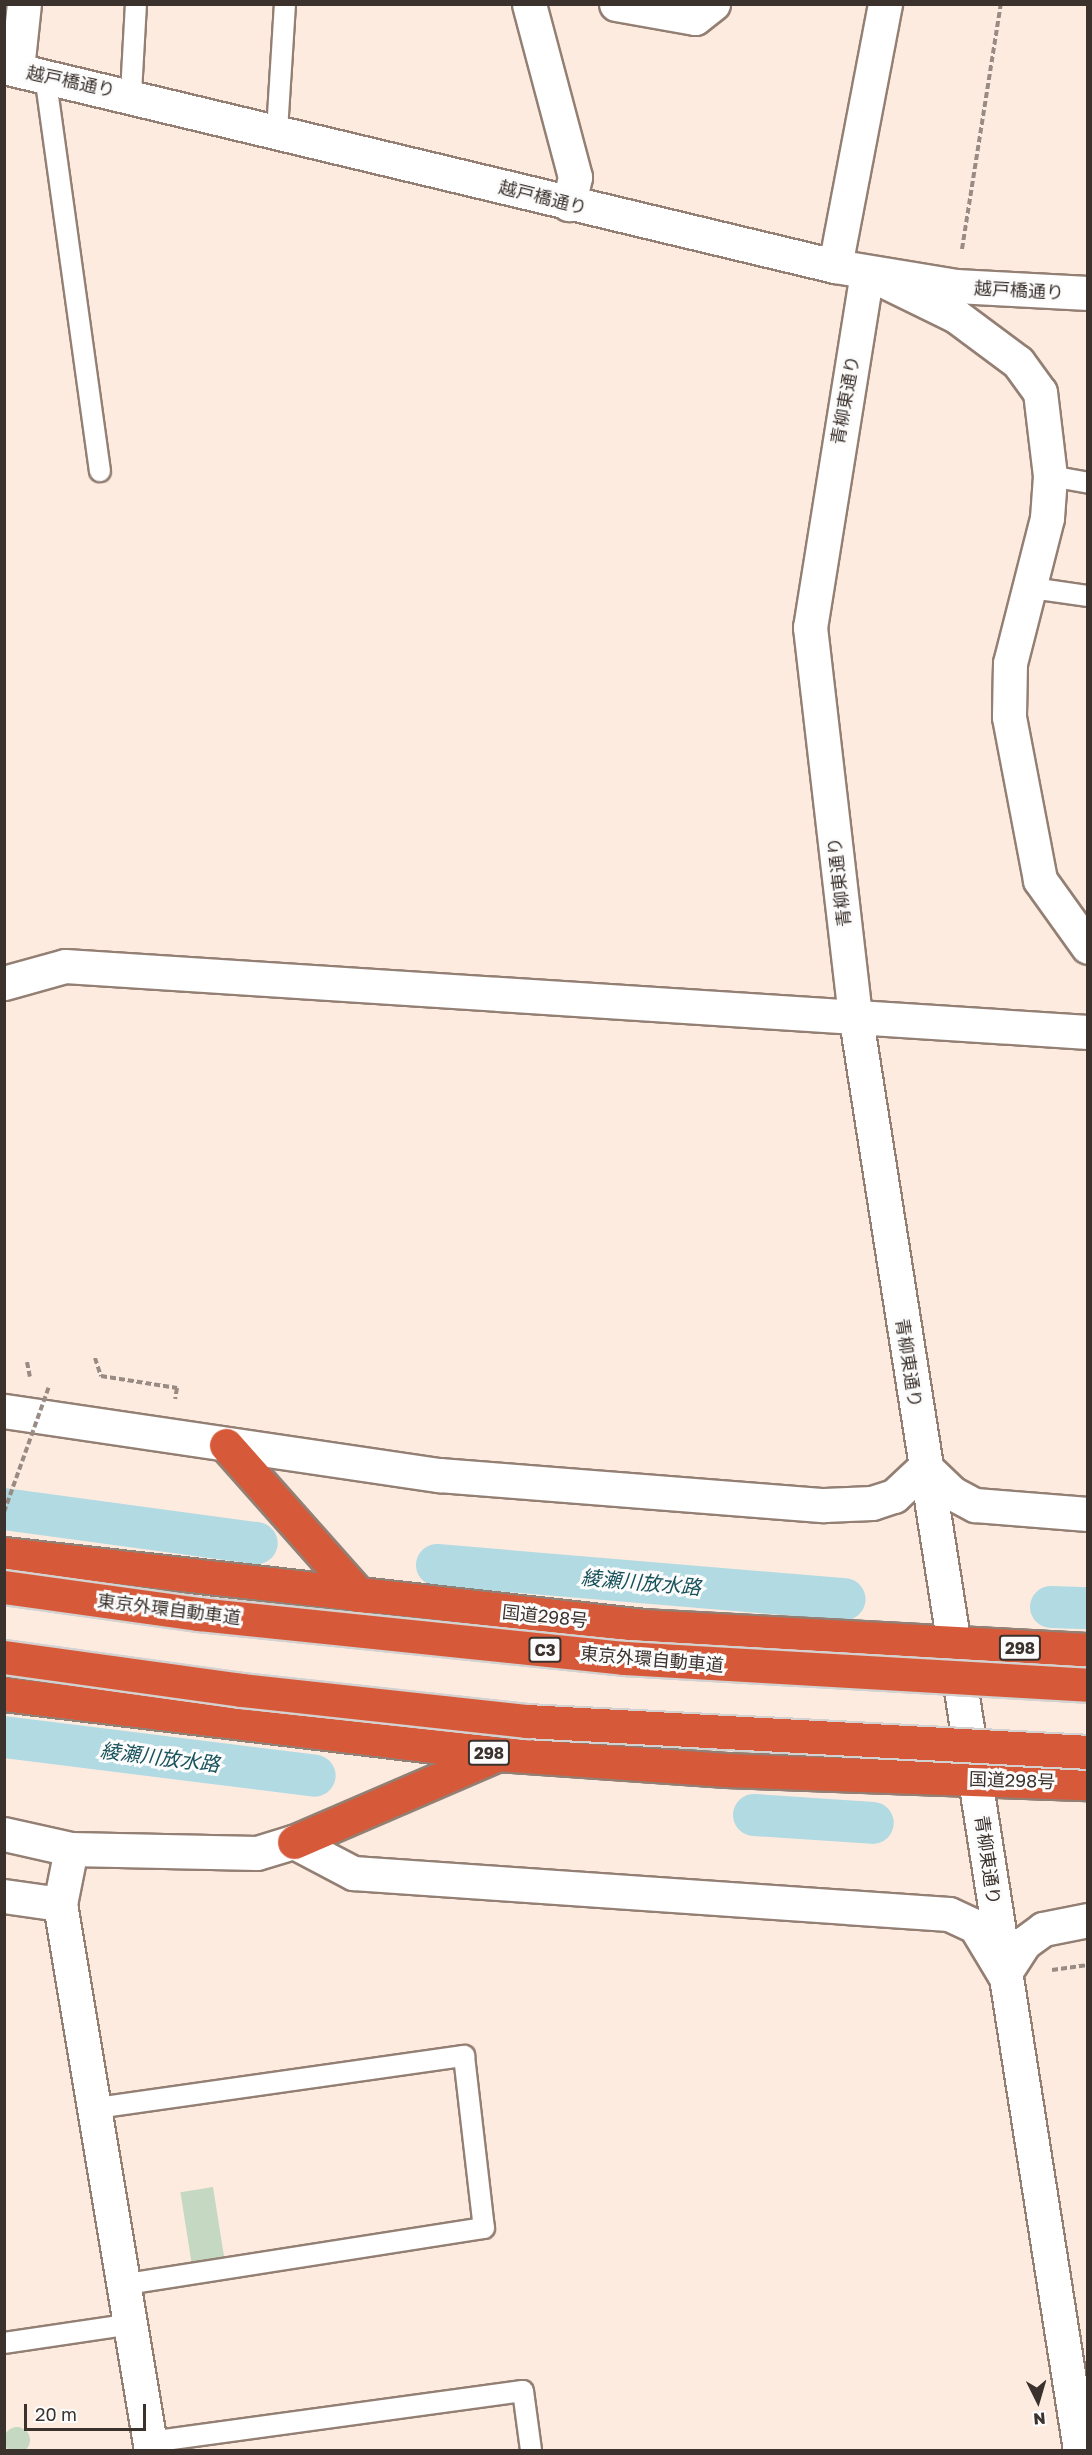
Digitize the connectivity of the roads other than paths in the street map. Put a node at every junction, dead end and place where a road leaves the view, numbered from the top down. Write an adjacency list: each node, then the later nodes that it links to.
1 (24, 4): 8 (street)
2 (136, 4): 9 (lane)
3 (285, 4): 10 (lane)
4 (529, 4): 11 (street)
5 (616, 4): 6 (street)
6 (713, 4)
7 (885, 4): 12 (street)
8 (22, 70): 9 (street, 越戸橋通り); 15 (lane)
9 (131, 93): 10 (street, 越戸橋通り)
10 (277, 130): 11 (street, 越戸橋通り)
11 (569, 204): 12 (street, 越戸橋通り)
12 (835, 266): 13 (street, 越戸橋通り)
13 (867, 272): 14 (street, 越戸橋通り); 16 (street); 22 (street, 青柳東通り)
14 (1088, 293)
15 (100, 471)
16 (1050, 476): 17 (lane); 18 (street)
17 (1088, 483)
18 (1032, 588): 19 (lane); 20 (street)
19 (1088, 596)
20 (1088, 947)
21 (4, 983): 22 (street)
22 (855, 1014): 23 (street); 26 (street, 青柳東通り)
23 (1088, 1032)
24 (4, 1410): 25 (street)
25 (226, 1445): 26 (street); 30 (highway)
26 (925, 1467): 27 (street); 31 (street, 青柳東通り)
27 (1088, 1514)
28 (4, 1554): 30 (highway, 国道298号 / 298)
29 (4, 1587): 34 (highway, 東京外環自動車道 / C3, bridge)
30 (362, 1598): 31 (highway, 国道298号 / 298)
31 (952, 1646): 32 (highway, 国道298号 / 298); 34 (street, 青柳東通り)
32 (1088, 1650)
33 (4, 1657): 37 (highway, bridge)
34 (958, 1679): 35 (highway, 東京外環自動車道 / C3, bridge); 39 (street, 青柳東通り)
35 (1088, 1685)
36 (4, 1694): 38 (highway, 国道298号 / 298)
37 (1088, 1752)
38 (498, 1754): 39 (highway, 国道298号 / 298); 42 (highway)
39 (975, 1779): 40 (highway, 国道298号 / 298); 47 (street, 青柳東通り)
40 (1088, 1783)
41 (4, 1834): 43 (street)
42 (294, 1842): 43 (street); 47 (street)
43 (71, 1849): 45 (street)
44 (4, 1896): 45 (street)
45 (60, 1904): 48 (street)
46 (1088, 1920): 47 (street)
47 (1004, 1974): 54 (street, 青柳東通り)
48 (96, 2108): 49 (street); 49 (lane)
49 (126, 2284): 50 (street)
50 (132, 2324): 51 (lane); 52 (street)
51 (4, 2343)
52 (151, 2446): 53 (lane)
53 (531, 2451)
54 (1080, 2451)

